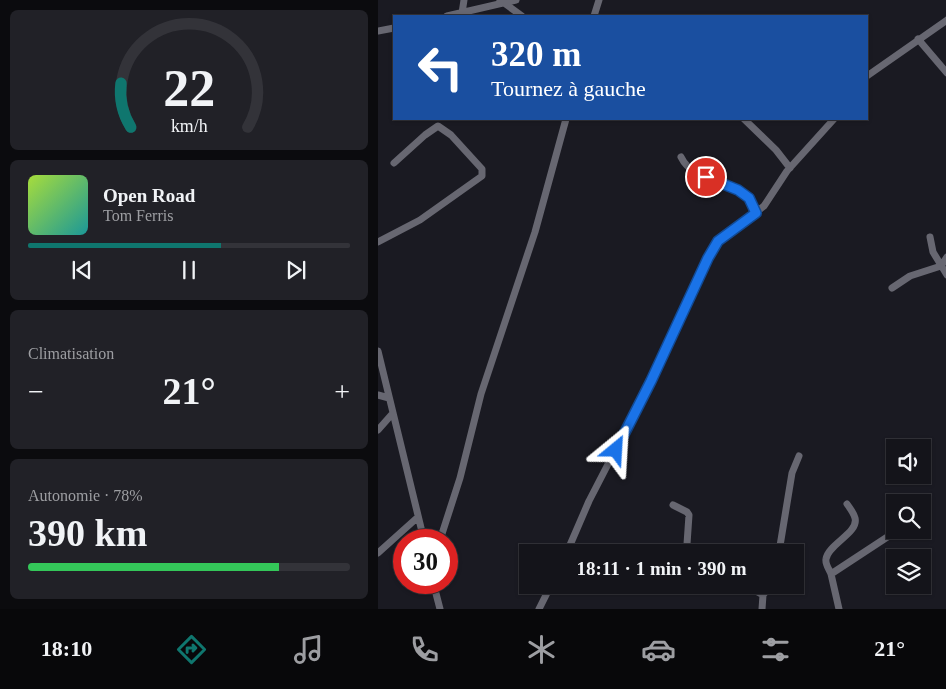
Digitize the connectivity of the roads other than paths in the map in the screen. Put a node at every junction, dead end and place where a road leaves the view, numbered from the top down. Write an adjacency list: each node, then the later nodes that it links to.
1 (464, 0): 5 (street)
2 (516, 0): 4 (street)
3 (599, 0): 8 (street)
4 (502, 2): 5 (street); 7 (street)
5 (462, 13): 6 (street)
6 (452, 15)
7 (521, 15)
8 (594, 15)
9 (946, 20): 12 (street)
10 (393, 28): 11 (street)
11 (378, 31)
12 (918, 39): 13 (street); 14 (street)
13 (946, 73)
14 (868, 75)
15 (566, 120): 38 (street)
16 (745, 120): 20 (street)
17 (833, 120): 20 (street)
18 (681, 156): 21 (street)
19 (394, 163): 23 (street)
20 (790, 168): 21 (street)
21 (756, 213): 40 (street)
22 (930, 237): 25 (street)
23 (378, 242)
24 (946, 257): 25 (street)
25 (941, 266): 26 (street); 27 (street)
26 (946, 275)
27 (892, 288)
28 (378, 351): 30 (street)
29 (378, 395): 30 (street)
30 (389, 398): 31 (street)
31 (393, 413): 32 (street); 36 (street)
32 (378, 430)
33 (798, 456): 42 (street)
34 (847, 504): 44 (street)
35 (673, 505): 41 (street)
36 (418, 516): 37 (street); 43 (street)
37 (421, 529)
38 (444, 529)
39 (886, 538): 44 (street)
40 (571, 544)
41 (686, 544)
42 (780, 544)
43 (378, 553)
44 (831, 574): 51 (street)
45 (436, 594): 48 (street)
46 (546, 594): 49 (street)
47 (763, 595): 50 (street)
48 (440, 609)
49 (539, 609)
50 (762, 609)
51 (839, 609)

